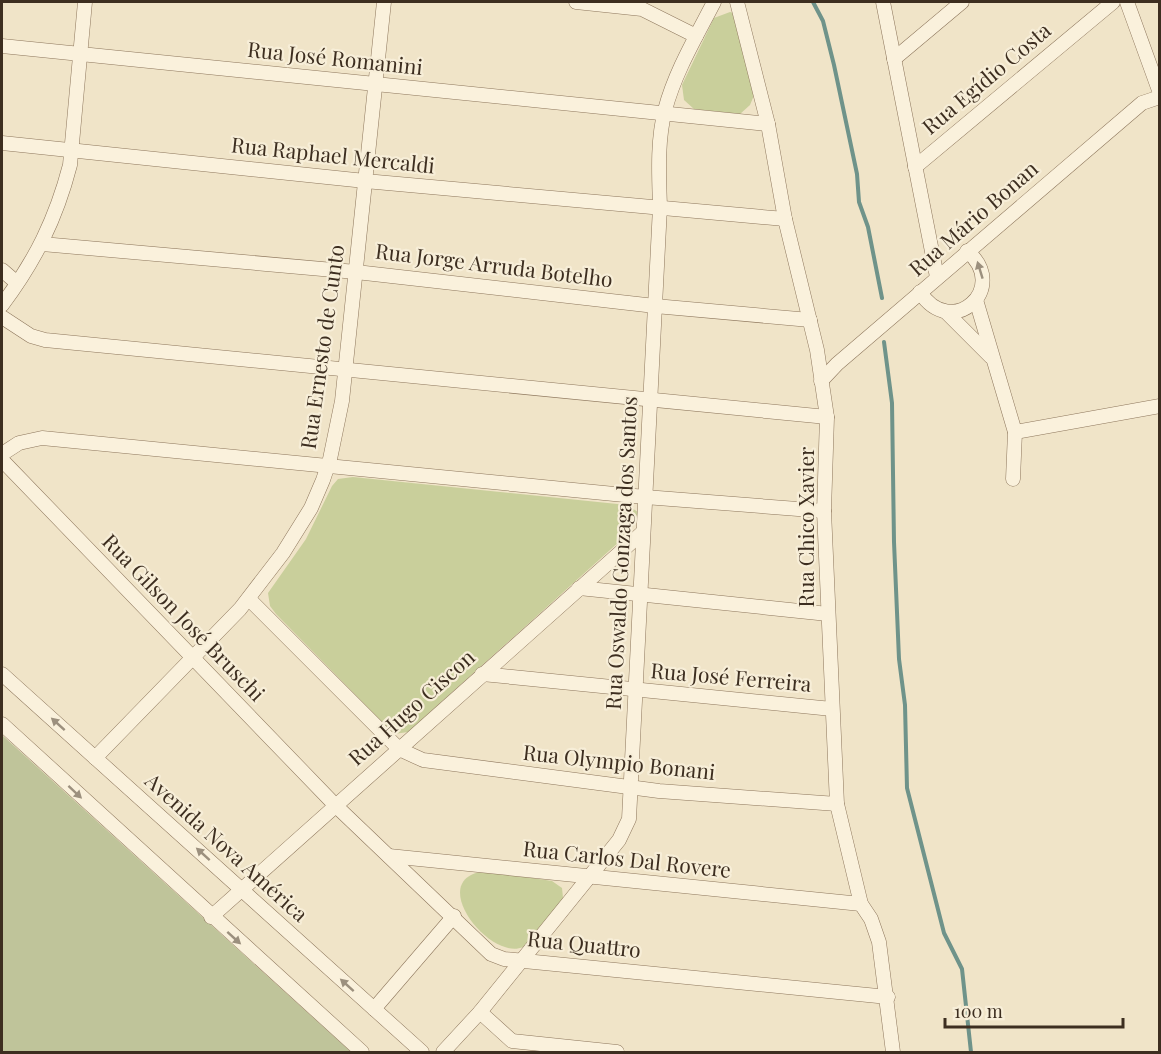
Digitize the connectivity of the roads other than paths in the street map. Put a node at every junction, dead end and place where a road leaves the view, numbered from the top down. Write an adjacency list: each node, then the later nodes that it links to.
1 (85, 2): 12 (street)
2 (384, 2): 14 (street, Rua Ernesto de Cunto)
3 (576, 2): 10 (street)
4 (714, 2): 10 (street, Rua Oswaldo Gonzaga dos Santos)
5 (737, 2): 17 (street, Rua Chico Xavier)
6 (883, 2): 13 (street)
7 (962, 2): 13 (street)
8 (1113, 2): 20 (street, Rua Egídio Costa)
9 (1127, 2): 15 (street)
10 (696, 36): 16 (street, Rua Oswaldo Gonzaga dos Santos)
11 (2, 46): 12 (street, Rua José Romanini)
12 (80, 55): 14 (street, Rua José Romanini); 19 (street)
13 (894, 59): 20 (street)
14 (375, 84): 16 (street, Rua José Romanini); 21 (street, Rua Ernesto de Cunto)
15 (1160, 95): 25 (street, Rua Mário Bonan)
16 (665, 112): 17 (street, Rua José Romanini); 22 (street, Rua Oswaldo Gonzaga dos Santos)
17 (768, 124): 23 (street, Rua Chico Xavier)
18 (2, 143): 19 (street, Rua Raphael Mercaldi)
19 (71, 150): 21 (street, Rua Raphael Mercaldi); 24 (street)
20 (915, 167): 28 (street)
21 (365, 181): 22 (street, Rua Raphael Mercaldi); 27 (street, Rua Ernesto de Cunto)
22 (660, 207): 23 (street, Rua Raphael Mercaldi); 33 (street, Rua Oswaldo Gonzaga dos Santos)
23 (784, 219): 36 (street, Rua Chico Xavier)
24 (42, 244): 27 (street, Rua Jorge Arruda Botelho); 29 (street)
25 (967, 251): 28 (street, Rua Mário Bonan); 31 (street, one-way to 25)
26 (2, 270): 29 (street)
27 (356, 272): 33 (street, Rua Jorge Arruda Botelho); 38 (street, Rua Ernesto de Cunto)
28 (937, 277): 30 (street, Rua Mário Bonan)
29 (17, 283): 32 (street)
30 (920, 292): 34 (street); 39 (street, Rua Mário Bonan)
31 (976, 300): 34 (street); 37 (street)
32 (2, 305)
33 (655, 306): 36 (street, Rua Jorge Arruda Botelho); 40 (street, Rua Oswaldo Gonzaga dos Santos)
34 (946, 312): 37 (street)
35 (2, 317): 38 (street)
36 (810, 320): 39 (street, Rua Chico Xavier)
37 (992, 358): 43 (street)
38 (345, 371): 40 (street); 46 (street, Rua Ernesto de Cunto)
39 (822, 381): 42 (street, Rua Chico Xavier)
40 (650, 401): 42 (street); 48 (street, Rua Oswaldo Gonzaga dos Santos)
41 (1160, 406): 43 (street)
42 (827, 417): 49 (street, Rua Chico Xavier)
43 (1015, 432): 47 (street)
44 (2, 454): 46 (street)
45 (2, 459): 55 (street, Rua Gilson José Bruschi)
46 (328, 466): 48 (street); 53 (street, Rua Ernesto de Cunto)
47 (1013, 479)
48 (645, 497): 49 (street); 50 (street, Rua Oswaldo Gonzaga dos Santos)
49 (824, 511): 54 (street, Rua Chico Xavier)
50 (643, 532): 51 (street, Rua Hugo Ciscon); 52 (street, Rua Oswaldo Gonzaga dos Santos)
51 (579, 588): 52 (street); 57 (street, Rua Hugo Ciscon)
52 (640, 593): 54 (street); 58 (street, Rua Oswaldo Gonzaga dos Santos)
53 (249, 599): 55 (street, Rua Ernesto de Cunto); 61 (street)
54 (828, 614): 59 (street, Rua Chico Xavier)
55 (192, 657): 62 (street, Rua Ernesto de Cunto); 64 (street, Rua Gilson José Bruschi)
56 (2, 674): 62 (street, Avenida Nova América, one-way to 56)
57 (482, 674): 58 (street, Rua José Ferreira); 61 (street, Rua Hugo Ciscon)
58 (636, 690): 59 (street, Rua José Ferreira); 63 (street, Rua Oswaldo Gonzaga dos Santos)
59 (832, 709): 65 (street, Rua Chico Xavier)
60 (2, 724): 71 (street, one-way to 71)
61 (399, 749): 63 (street, Rua Olympio Bonani); 64 (street, Rua Hugo Ciscon)
62 (95, 758): 68 (street, Avenida Nova América, one-way to 62)
63 (632, 787): 65 (street, Rua Olympio Bonani); 67 (street, Rua Oswaldo Gonzaga dos Santos)
64 (335, 804): 66 (street, Rua Quattro); 68 (street, Rua Hugo Ciscon)
65 (837, 804): 69 (street, Rua Chico Xavier)
66 (389, 856): 67 (street, Rua Carlos Dal Rovere); 70 (street, Rua Quattro)
67 (589, 878): 69 (street, Rua Carlos Dal Rovere); 72 (street, Rua Oswaldo Gonzaga dos Santos)
68 (241, 889): 71 (street, Rua Hugo Ciscon); 74 (street, Avenida Nova América, one-way to 68)
69 (861, 904): 73 (street, Rua Chico Xavier)
70 (454, 916): 72 (street, Rua Quattro); 74 (street)
71 (211, 917): 76 (street, one-way to 76)
72 (522, 960): 73 (street, Rua Quattro); 75 (street, Rua Oswaldo Gonzaga dos Santos)
73 (888, 997): 80 (street, Rua Chico Xavier)
74 (374, 1010): 77 (street, Avenida Nova América)
75 (480, 1012): 78 (street, Rua Oswaldo Gonzaga dos Santos); 79 (street)
76 (362, 1053)
77 (422, 1053)
78 (443, 1053)
79 (617, 1053)
80 (893, 1053)

